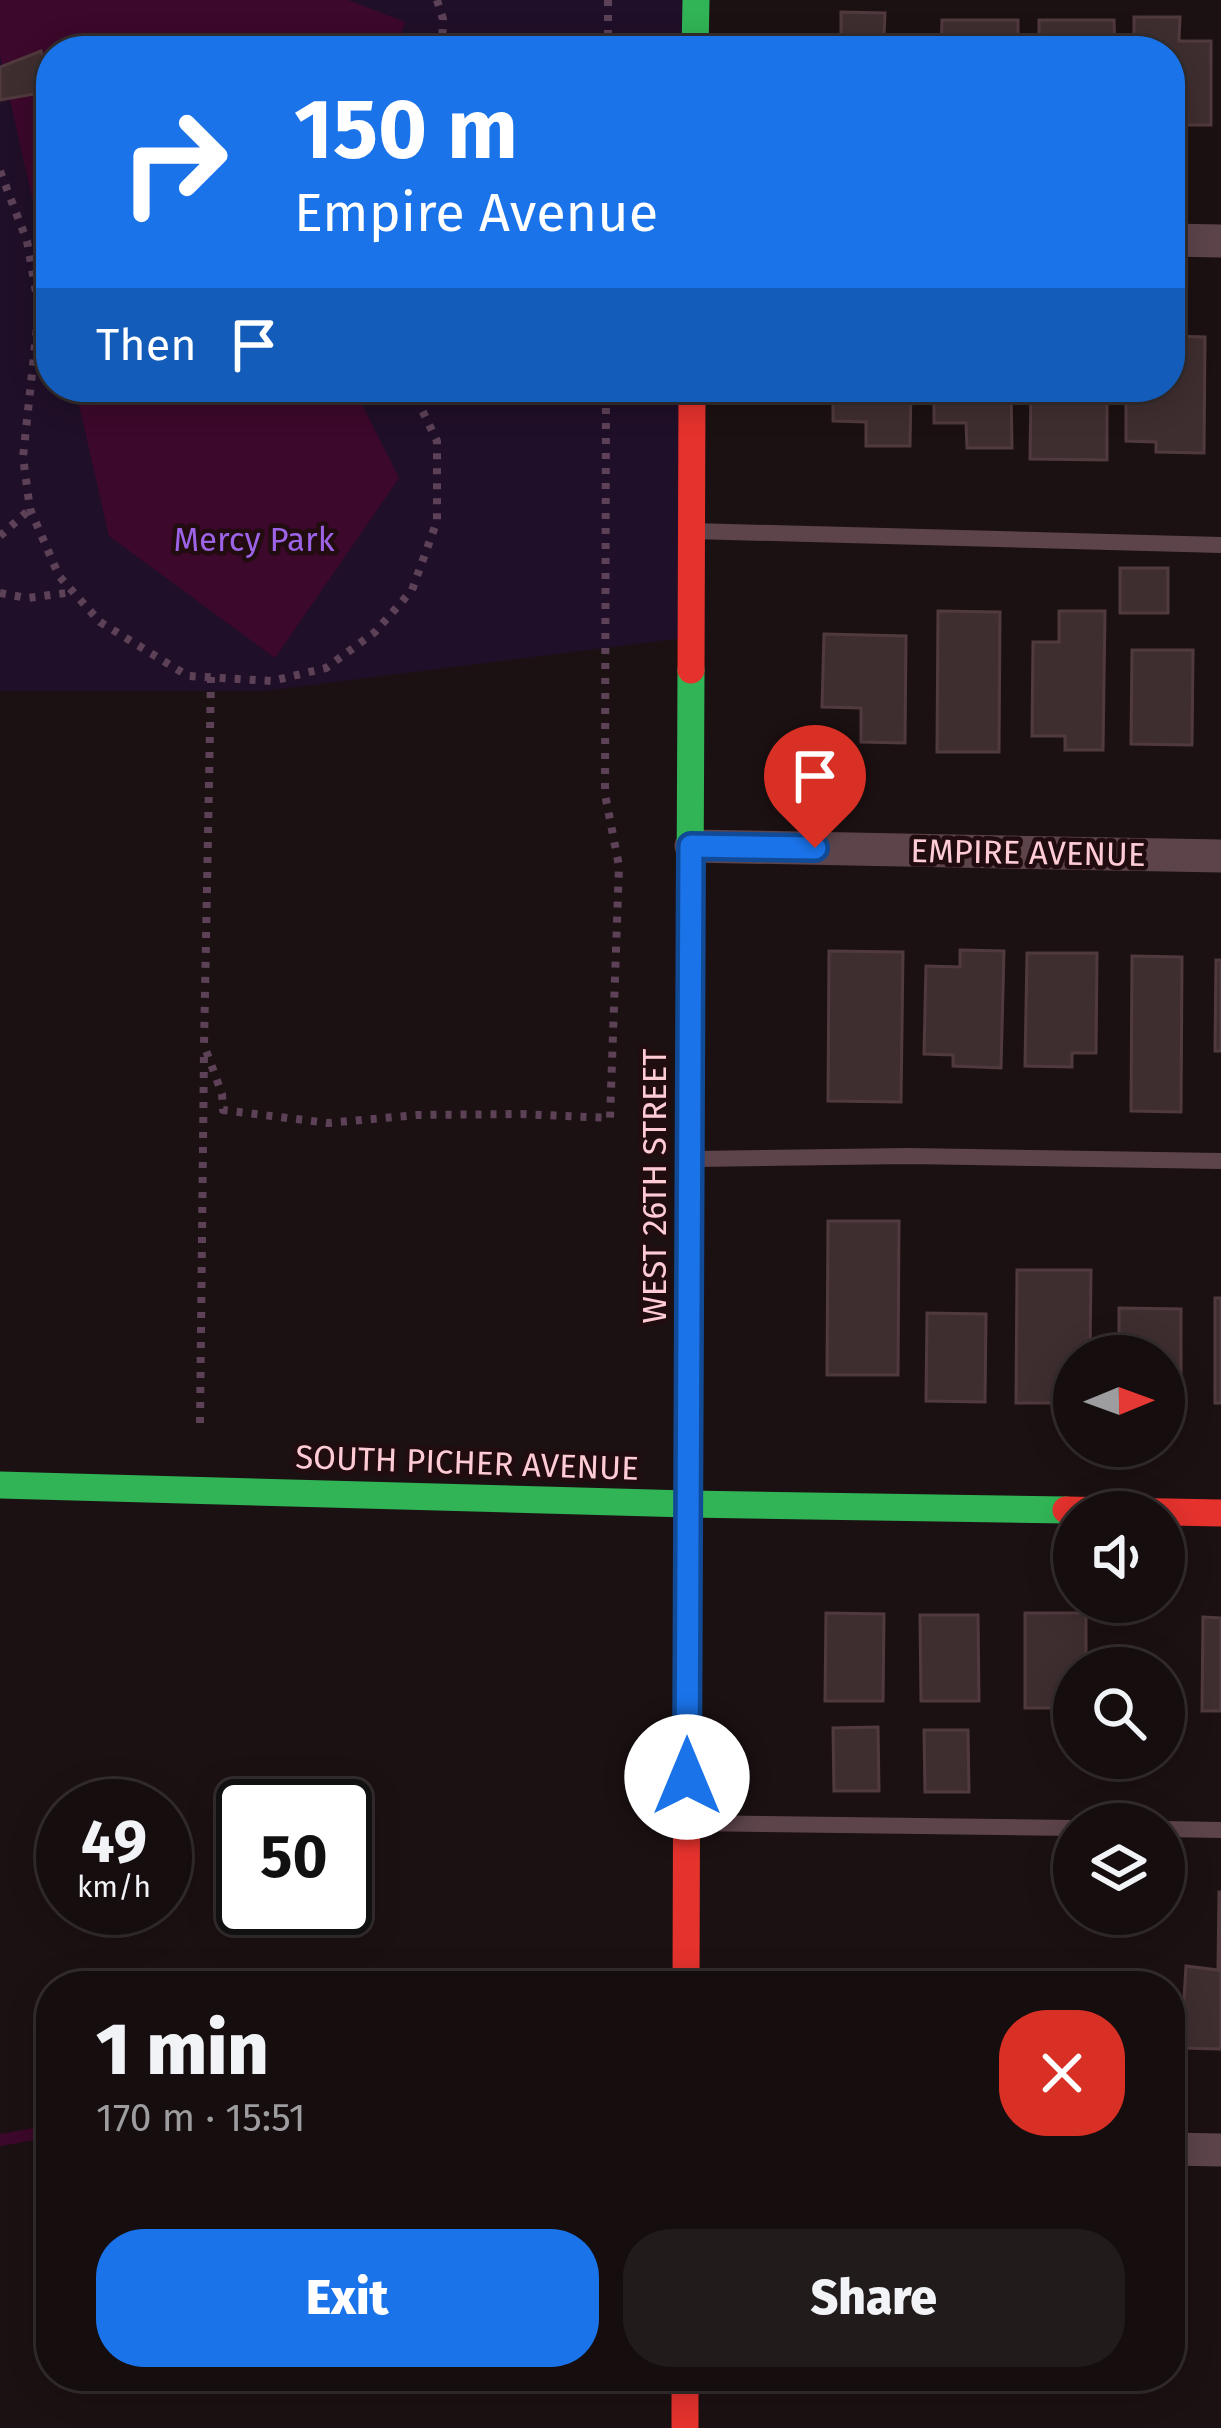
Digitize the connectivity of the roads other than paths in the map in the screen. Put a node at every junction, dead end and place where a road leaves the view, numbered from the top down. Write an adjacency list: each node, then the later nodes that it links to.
1 (696, 0): 2 (main road)
2 (695, 36)
3 (1185, 240): 4 (street)
4 (1221, 241)
5 (692, 402): 6 (main road, WEST 26TH STREET)
6 (692, 531): 7 (lane); 8 (main road, WEST 26TH STREET)
7 (1221, 545)
8 (691, 846): 9 (street, EMPIRE AVENUE); 10 (main road, WEST 26TH STREET)
9 (1221, 856)
10 (689, 1159): 11 (lane); 13 (main road, WEST 26TH STREET)
11 (1221, 1162)
12 (0, 1485): 13 (main road, SOUTH PICHER AVENUE)
13 (688, 1504): 14 (main road, SOUTH PICHER AVENUE); 15 (main road, WEST 26TH STREET)
14 (1221, 1513)
15 (687, 1823): 16 (lane); 19 (main road, WEST 26TH STREET)
16 (1053, 1828)
17 (1185, 1829): 18 (lane)
18 (1221, 1829)
19 (686, 1971)
20 (1185, 2149): 21 (street)
21 (1221, 2150)
22 (685, 2391): 23 (main road)
23 (685, 2428)

